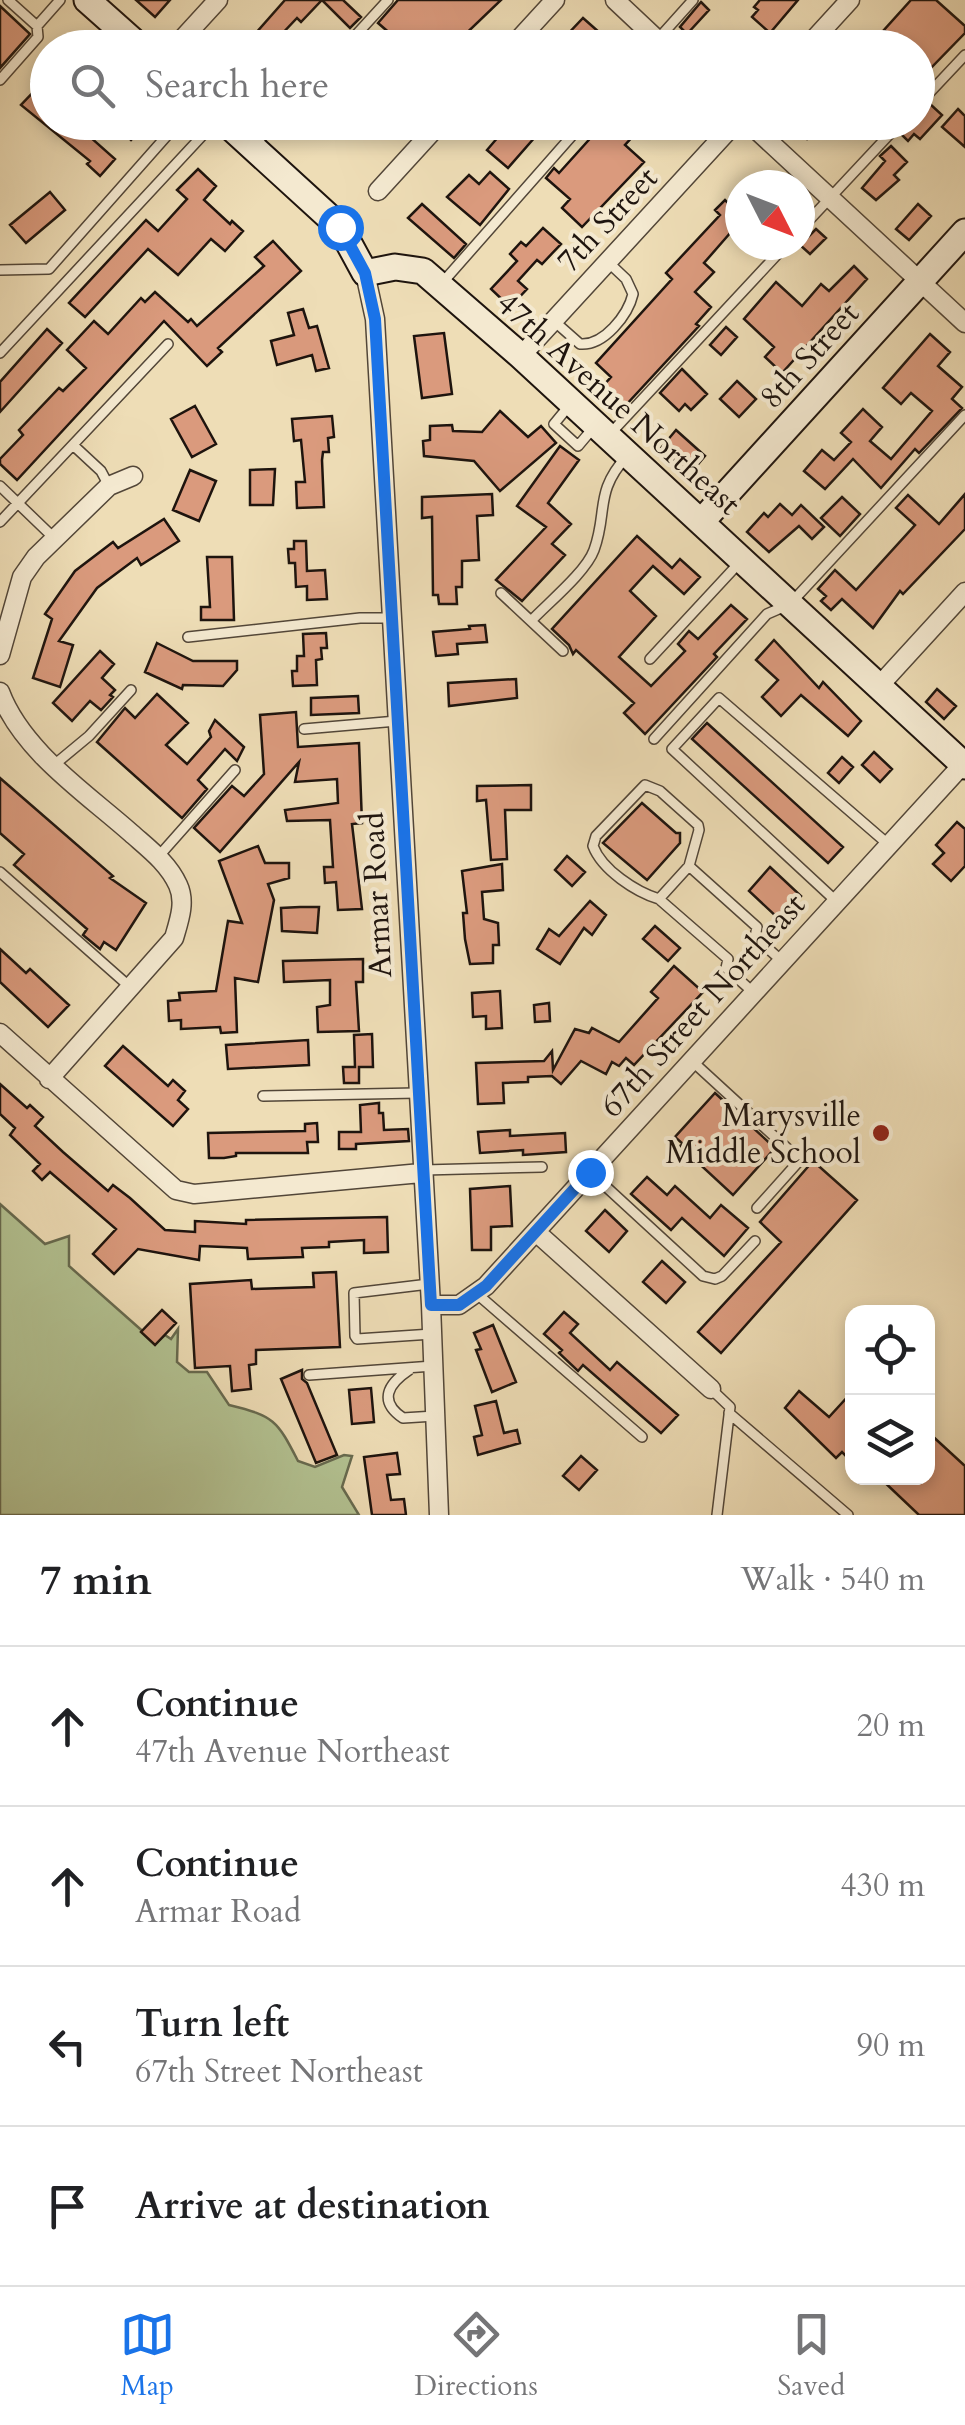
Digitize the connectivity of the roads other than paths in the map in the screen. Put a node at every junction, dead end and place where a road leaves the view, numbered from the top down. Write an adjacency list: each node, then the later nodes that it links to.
1 (8, 0): 10 (lane)
2 (60, 0): 10 (lane)
3 (87, 0): 12 (street)
4 (218, 0): 13 (street)
5 (388, 0): 14 (lane)
6 (555, 0): 15 (street)
7 (615, 0): 16 (street)
8 (693, 0): 17 (lane)
9 (850, 0): 18 (street)
10 (37, 26): 11 (lane)
11 (37, 30)
12 (121, 30)
13 (190, 30)
14 (360, 30)
15 (528, 30)
16 (644, 30)
17 (670, 30)
18 (822, 30)
19 (30, 46): 21 (lane)
20 (965, 56): 22 (lane)
21 (0, 80)
22 (935, 87)
23 (163, 140): 39 (lane)
24 (198, 140): 46 (lane)
25 (244, 140): 32 (street)
26 (258, 140): 32 (lane)
27 (425, 140): 33 (street)
28 (568, 140): 42 (lane)
29 (720, 140): 38 (street, 7th Street)
30 (767, 140): 34 (street)
31 (884, 140): 34 (lane)
32 (252, 147): 40 (street)
33 (378, 191)
34 (830, 198): 35 (lane); 41 (street)
35 (815, 214)
36 (965, 232): 41 (street, 8th Street)
37 (771, 260): 49 (lane)
38 (608, 262): 43 (street, 7th Street); 43 (lane)
39 (0, 270)
40 (365, 273): 42 (street, 47th Avenue Northeast); 63 (street, Armar Road)
41 (920, 281): 44 (street); 57 (street, 8th Street)
42 (440, 285): 47 (street, 47th Avenue Northeast)
43 (554, 321): 47 (street, 7th Street)
44 (965, 323)
45 (168, 344): 50 (lane)
46 (0, 353)
47 (522, 356): 49 (street, 47th Avenue Northeast)
48 (965, 415): 62 (lane)
49 (602, 431): 51 (street, 47th Avenue Northeast)
50 (73, 445): 54 (lane); 55 (lane)
51 (628, 455): 57 (street, 47th Avenue Northeast); 64 (lane)
52 (133, 476): 54 (street)
53 (0, 486): 55 (lane)
54 (109, 486): 58 (street)
55 (18, 503): 56 (lane); 58 (lane)
56 (0, 522)
57 (701, 522): 59 (street, 47th Avenue Northeast)
58 (56, 538): 67 (street)
59 (742, 560): 62 (street, 47th Avenue Northeast); 68 (lane)
60 (965, 592): 69 (street)
61 (501, 593): 64 (lane)
62 (790, 604): 69 (street, 47th Avenue Northeast); 74 (lane)
63 (391, 618): 65 (lane); 72 (street, Armar Road)
64 (531, 621): 66 (lane)
65 (188, 637)
66 (564, 650)
67 (0, 655)
68 (650, 659)
69 (878, 686): 75 (street, 47th Avenue Northeast)
70 (132, 690): 76 (lane)
71 (0, 692): 76 (street)
72 (397, 721): 73 (lane); 90 (street, Armar Road)
73 (304, 728)
74 (654, 738)
75 (964, 765): 78 (street, 67th Street Northeast)
76 (54, 766): 79 (street)
77 (235, 770): 79 (lane)
78 (889, 845): 83 (street, 67th Street Northeast); 83 (lane)
79 (158, 857): 85 (street)
80 (689, 866): 82 (lane); 82 (lane); 84 (lane)
81 (0, 872): 85 (lane)
82 (659, 899): 86 (lane)
83 (837, 902): 84 (street, 67th Street Northeast)
84 (783, 962): 86 (street, 67th Street Northeast)
85 (130, 987): 89 (street)
86 (754, 993): 88 (street, 67th Street Northeast)
87 (0, 1033): 89 (street)
88 (692, 1061): 94 (street, 67th Street Northeast); 95 (lane)
89 (49, 1079): 93 (street)
90 (417, 1092): 91 (lane); 93 (street, Armar Road)
91 (263, 1096)
92 (542, 1167): 93 (lane)
93 (421, 1172): 98 (street, Armar Road)
94 (590, 1172): 96 (street, 67th Street Northeast); 97 (lane)
95 (757, 1208)
96 (536, 1232): 99 (street, 67th Street Northeast); 105 (street)
97 (754, 1241)
98 (429, 1284): 100 (street, Armar Road); 101 (lane)
99 (476, 1294): 100 (street); 108 (lane)
100 (431, 1305): 101 (street, Armar Road)
101 (432, 1334): 102 (street, Armar Road)
102 (433, 1366): 103 (lane); 107 (street, Armar Road)
103 (412, 1368): 104 (lane); 107 (lane)
104 (309, 1376)
105 (711, 1390): 106 (lane)
106 (729, 1413): 110 (lane); 111 (lane)
107 (434, 1416): 109 (street, Armar Road)
108 (642, 1436)
109 (439, 1515)
110 (717, 1515)
111 (848, 1515)

